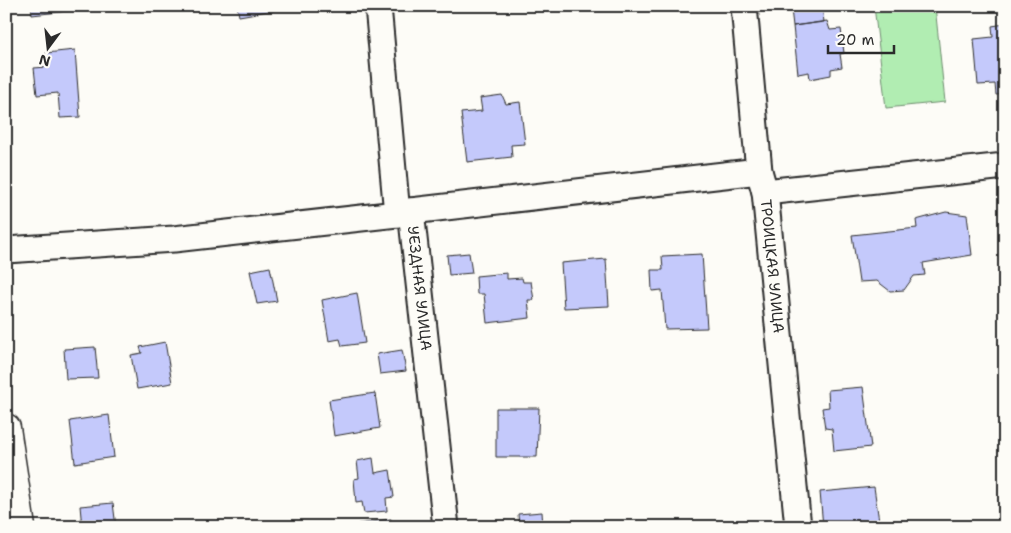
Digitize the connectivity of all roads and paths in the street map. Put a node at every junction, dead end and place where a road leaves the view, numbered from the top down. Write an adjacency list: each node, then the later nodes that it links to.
1 (378, 6): 5 (street, УЕЗДНАЯ УЛИЦА)
2 (744, 6): 4 (street, ТРОИЦКАЯ УЛИЦА)
3 (1005, 166): 4 (street)
4 (762, 181): 5 (street); 10 (street, ТРОИЦКАЯ УЛИЦА)
5 (404, 212): 6 (street); 9 (street, УЕЗДНАЯ УЛИЦА)
6 (6, 250)
7 (6, 428): 8 (street)
8 (21, 527)
9 (446, 527)
10 (798, 527)

